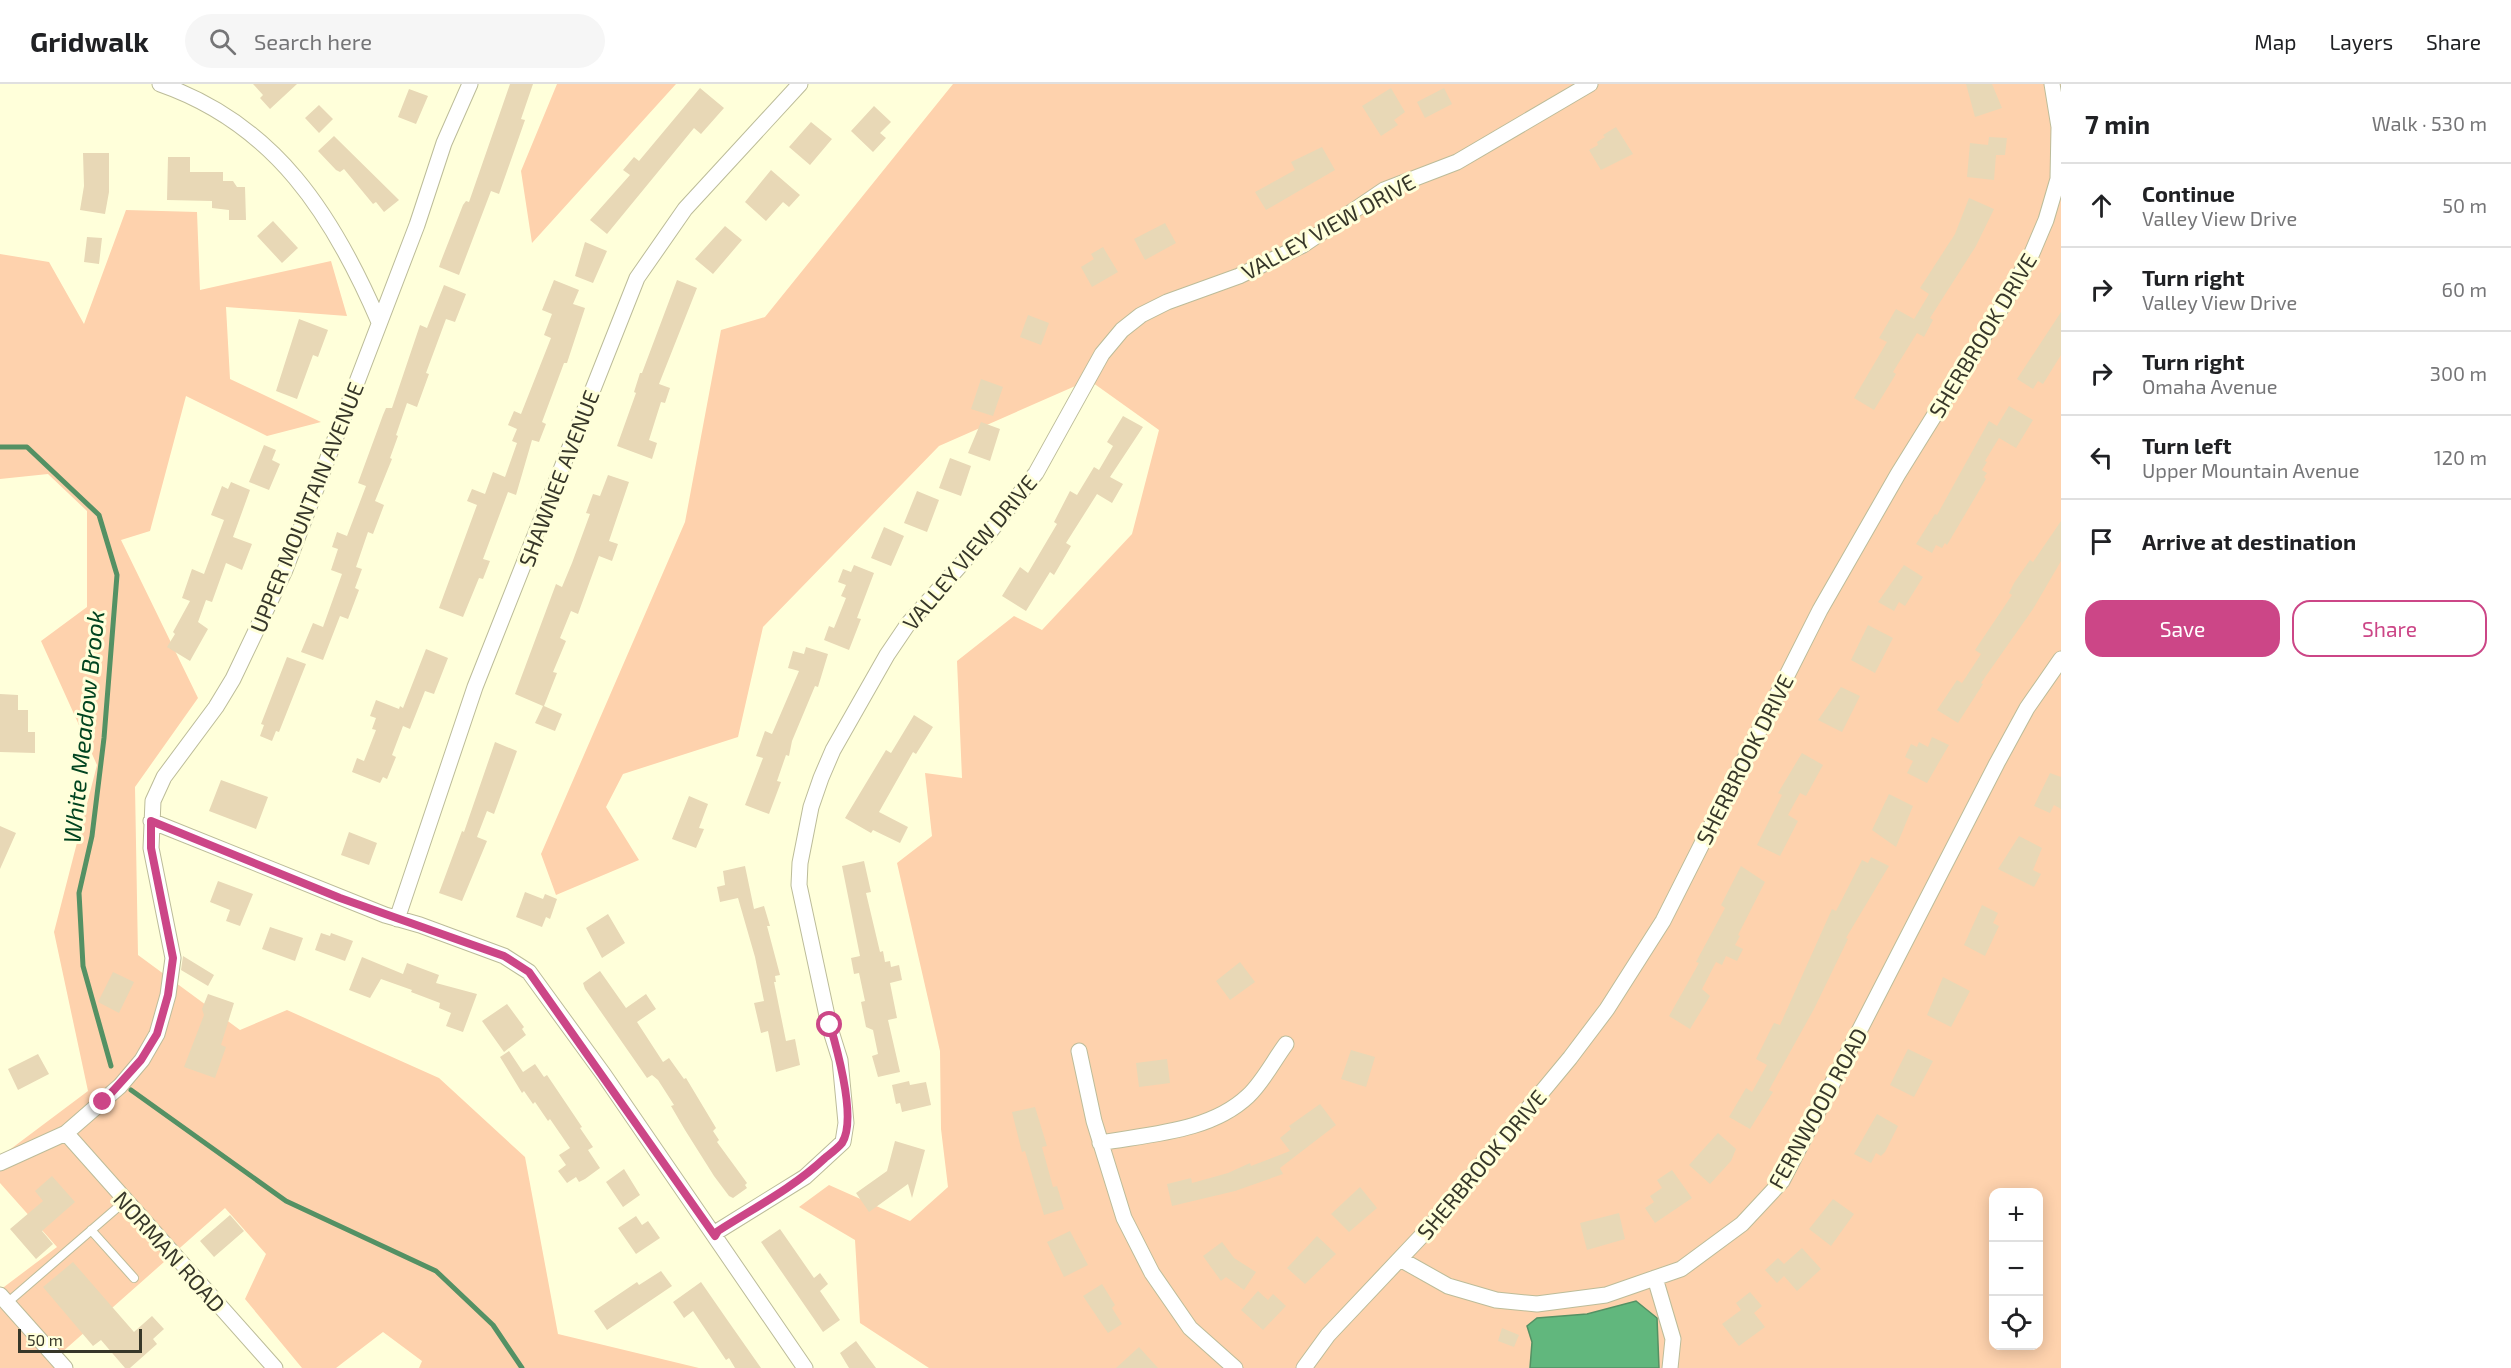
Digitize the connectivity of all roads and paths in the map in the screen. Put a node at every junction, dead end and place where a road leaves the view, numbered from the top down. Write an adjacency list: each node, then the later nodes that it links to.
1 (160, 84): 6 (street)
2 (470, 84): 6 (street, UPPER MOUNTAIN AVENUE)
3 (800, 84): 9 (street, SHAWNEE AVENUE)
4 (1590, 84): 17 (street, VALLEY VIEW DRIVE)
5 (2052, 84): 18 (street, SHERBROOK DRIVE)
6 (379, 322): 8 (street, UPPER MOUNTAIN AVENUE)
7 (2061, 659): 20 (street, FERNWOOD ROAD)
8 (151, 821): 9 (street); 12 (street, UPPER MOUNTAIN AVENUE)
9 (397, 919): 17 (street)
10 (1286, 1044): 13 (street)
11 (1079, 1051): 13 (street)
12 (66, 1133): 14 (street, UPPER MOUNTAIN AVENUE); 15 (street, NORMAN ROAD)
13 (1100, 1143): 25 (street)
14 (0, 1163)
15 (125, 1201): 16 (lane); 23 (street, NORMAN ROAD)
16 (91, 1230): 19 (lane); 21 (lane)
17 (715, 1236): 24 (street)
18 (1400, 1259): 20 (street, FERNWOOD ROAD); 26 (street, SHERBROOK DRIVE)
19 (134, 1278)
20 (1655, 1278): 27 (street)
21 (4, 1300): 22 (street)
22 (65, 1368)
23 (275, 1368)
24 (805, 1368)
25 (1235, 1368)
26 (1304, 1368)
27 (1670, 1368)

